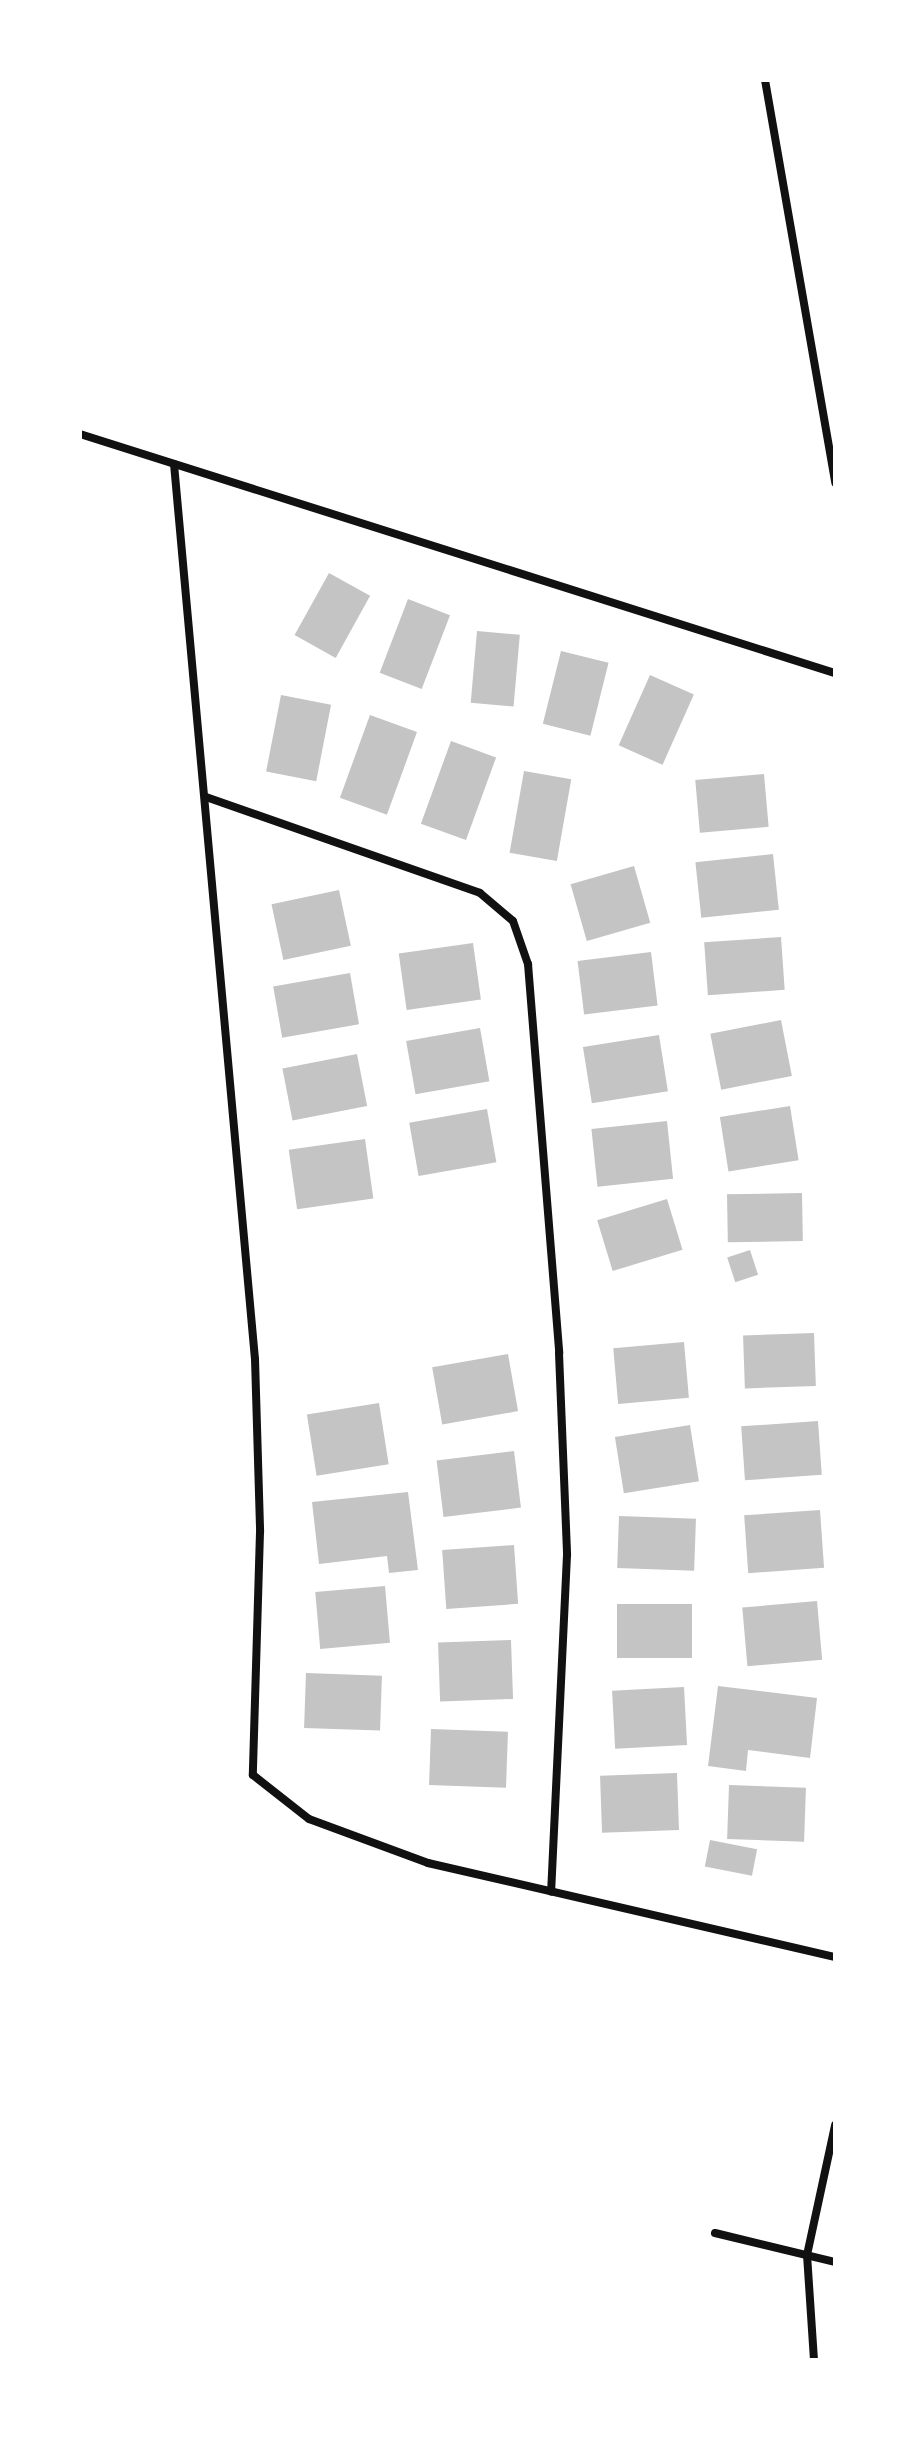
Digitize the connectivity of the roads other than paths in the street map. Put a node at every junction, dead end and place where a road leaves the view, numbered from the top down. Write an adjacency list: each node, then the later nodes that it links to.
1 (765, 80): 4 (street)
2 (80, 434): 3 (street)
3 (174, 464): 5 (street); 6 (street)
4 (835, 483)
5 (835, 673)
6 (206, 797): 7 (street); 7 (street)
7 (551, 1892): 8 (street)
8 (835, 1957)
9 (835, 2125): 11 (street)
10 (715, 2233): 11 (street)
11 (807, 2255): 12 (street); 13 (street)
12 (835, 2262)
13 (814, 2360)

